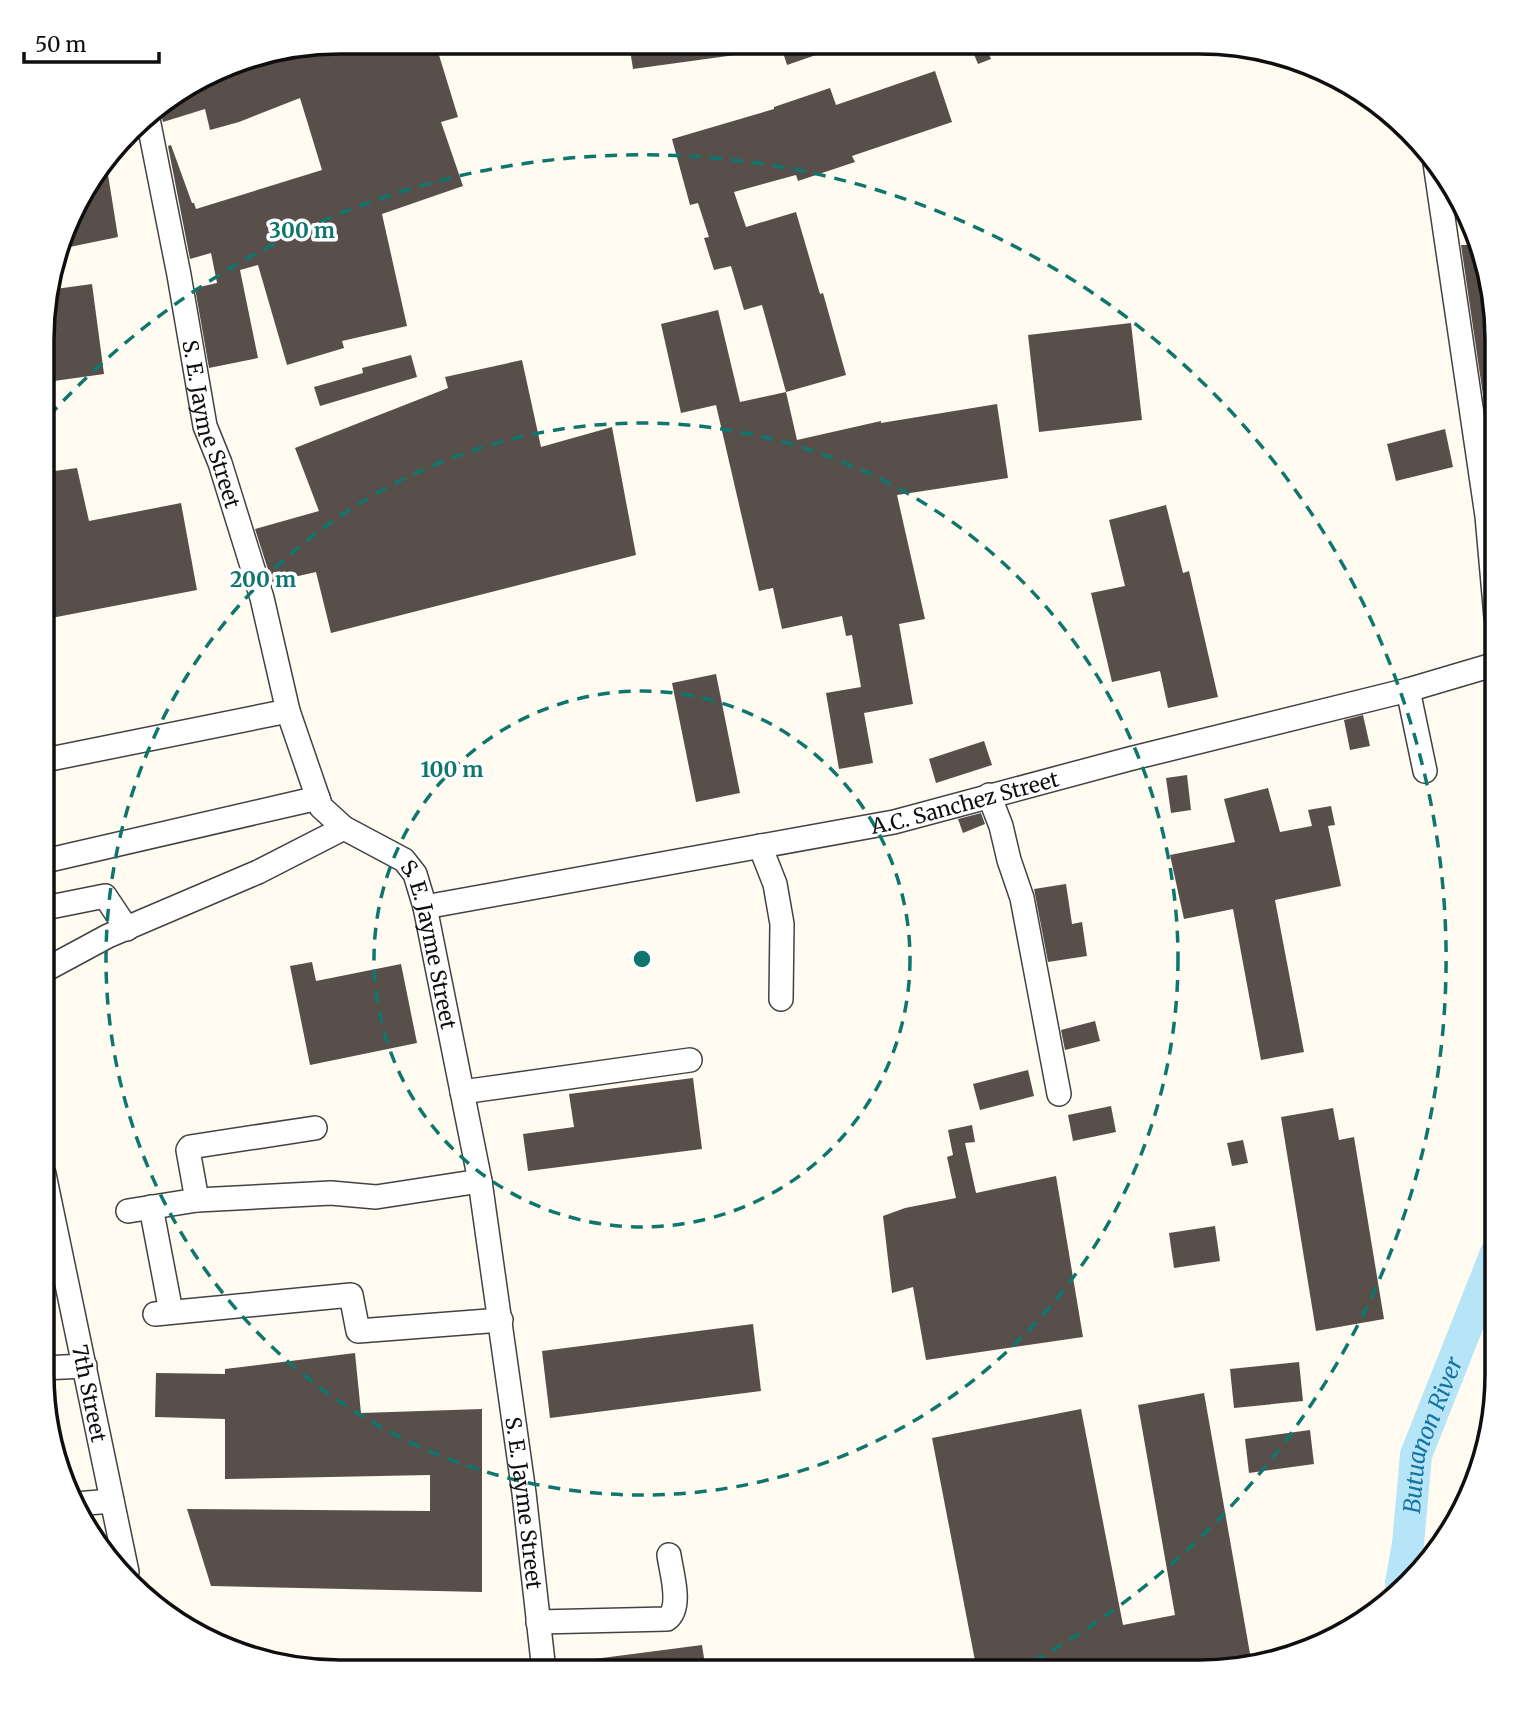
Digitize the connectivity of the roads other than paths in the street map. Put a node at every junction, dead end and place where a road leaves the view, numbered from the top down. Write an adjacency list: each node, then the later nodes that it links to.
1 (150, 127): 6 (street, S. E. Jayme Street)
2 (1438, 183): 3 (street)
3 (1485, 502)
4 (1485, 667): 5 (street, A.C. Sanchez Street)
5 (1408, 690): 8 (street); 9 (street, A.C. Sanchez Street)
6 (288, 711): 7 (street); 10 (street, S. E. Jayme Street)
7 (54, 758)
8 (1425, 771)
9 (989, 795): 12 (street, A.C. Sanchez Street); 21 (street)
10 (318, 798): 11 (street, S. E. Jayme Street); 13 (street)
11 (344, 828): 15 (street, S. E. Jayme Street); 16 (street)
12 (760, 846): 15 (street, A.C. Sanchez Street); 18 (street)
13 (54, 859)
14 (54, 906): 16 (street)
15 (425, 907): 20 (street, S. E. Jayme Street)
16 (127, 929): 17 (street)
17 (54, 966)
18 (780, 999)
19 (690, 1060): 20 (street)
20 (462, 1093): 23 (street, S. E. Jayme Street)
21 (1059, 1094)
22 (315, 1128): 24 (street)
23 (480, 1181): 24 (street); 26 (street, S. E. Jayme Street)
24 (197, 1200): 26 (street)
25 (54, 1221): 27 (street, 7th Street)
26 (501, 1320): 33 (street, S. E. Jayme Street)
27 (85, 1366): 28 (street); 29 (street, 7th Street)
28 (54, 1367)
29 (111, 1502): 30 (street); 32 (street, 7th Street)
30 (86, 1503)
31 (669, 1555): 33 (street)
32 (125, 1562)
33 (538, 1622): 34 (street, S. E. Jayme Street)
34 (543, 1660)

